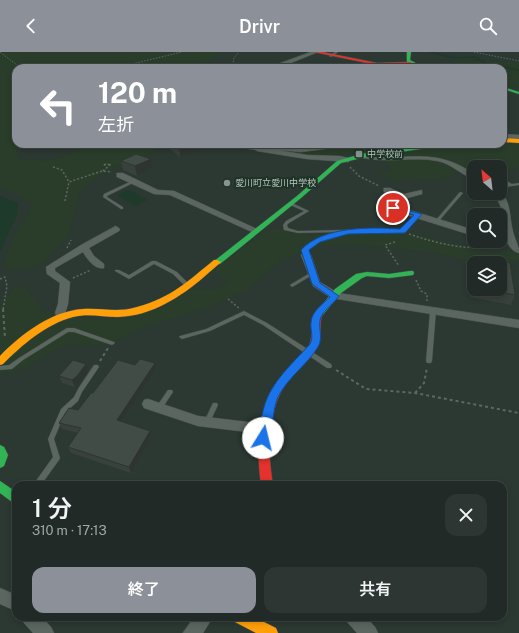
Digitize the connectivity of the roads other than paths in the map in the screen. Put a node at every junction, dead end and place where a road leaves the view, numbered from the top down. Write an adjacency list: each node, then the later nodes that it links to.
1 (316, 52): 3 (street); 5 (street)
2 (409, 52): 4 (street)
3 (333, 54): 6 (street)
4 (410, 63): 7 (street)
5 (282, 64)
6 (377, 64)
7 (404, 64)
8 (507, 89): 9 (street)
9 (519, 93)
10 (507, 136): 11 (street)
11 (519, 137)
12 (507, 140): 13 (street)
13 (519, 141)
14 (248, 148): 18 (lane)
15 (275, 148): 16 (street)
16 (317, 148)
17 (414, 148): 19 (street)
18 (257, 149): 20 (street)
19 (361, 156): 20 (street); 21 (street)
20 (346, 160): 32 (street)
21 (467, 173)
22 (120, 175): 23 (street)
23 (135, 181): 33 (lane); 38 (street)
24 (507, 182): 26 (lane)
25 (519, 184): 26 (lane)
26 (511, 185): 27 (lane)
27 (507, 186)
28 (387, 190): 31 (street)
29 (419, 192): 31 (street)
30 (461, 193): 35 (lane)
31 (396, 194): 34 (street)
32 (291, 204): 38 (street); 40 (lane)
33 (122, 208)
34 (419, 214): 35 (street); 40 (lane)
35 (437, 221): 39 (street)
36 (116, 229): 41 (street)
37 (507, 229): 42 (street)
38 (254, 230): 49 (street)
39 (467, 231)
40 (348, 232): 43 (lane)
41 (84, 247): 44 (street); 52 (street)
42 (519, 250)
43 (306, 255): 47 (street)
44 (101, 266)
45 (117, 271): 49 (lane)
46 (407, 273): 50 (street)
47 (312, 274): 48 (lane); 50 (street)
48 (292, 285)
49 (188, 286): 52 (street)
50 (335, 296): 51 (street); 56 (street)
51 (430, 311): 53 (street); 57 (lane)
52 (62, 316): 58 (street)
53 (519, 324)
54 (182, 337): 56 (lane)
55 (112, 343): 61 (lane)
56 (309, 353): 59 (lane); 66 (street)
57 (429, 361)
58 (0, 362)
59 (329, 366)
60 (96, 367): 69 (lane)
61 (0, 368)
62 (170, 392): 64 (lane)
63 (215, 405): 65 (lane)
64 (154, 406): 65 (street)
65 (207, 422): 66 (street)
66 (264, 429): 70 (street)
67 (0, 450): 68 (street)
68 (0, 463)
69 (40, 481)
70 (266, 481)
71 (0, 486): 72 (street)
72 (12, 496)
73 (0, 596): 74 (street)
74 (12, 601)
75 (34, 621): 79 (street)
76 (202, 621): 80 (street)
77 (248, 621): 81 (street)
78 (359, 621): 82 (street)
79 (45, 633)
80 (192, 633)
81 (271, 633)
82 (369, 633)

